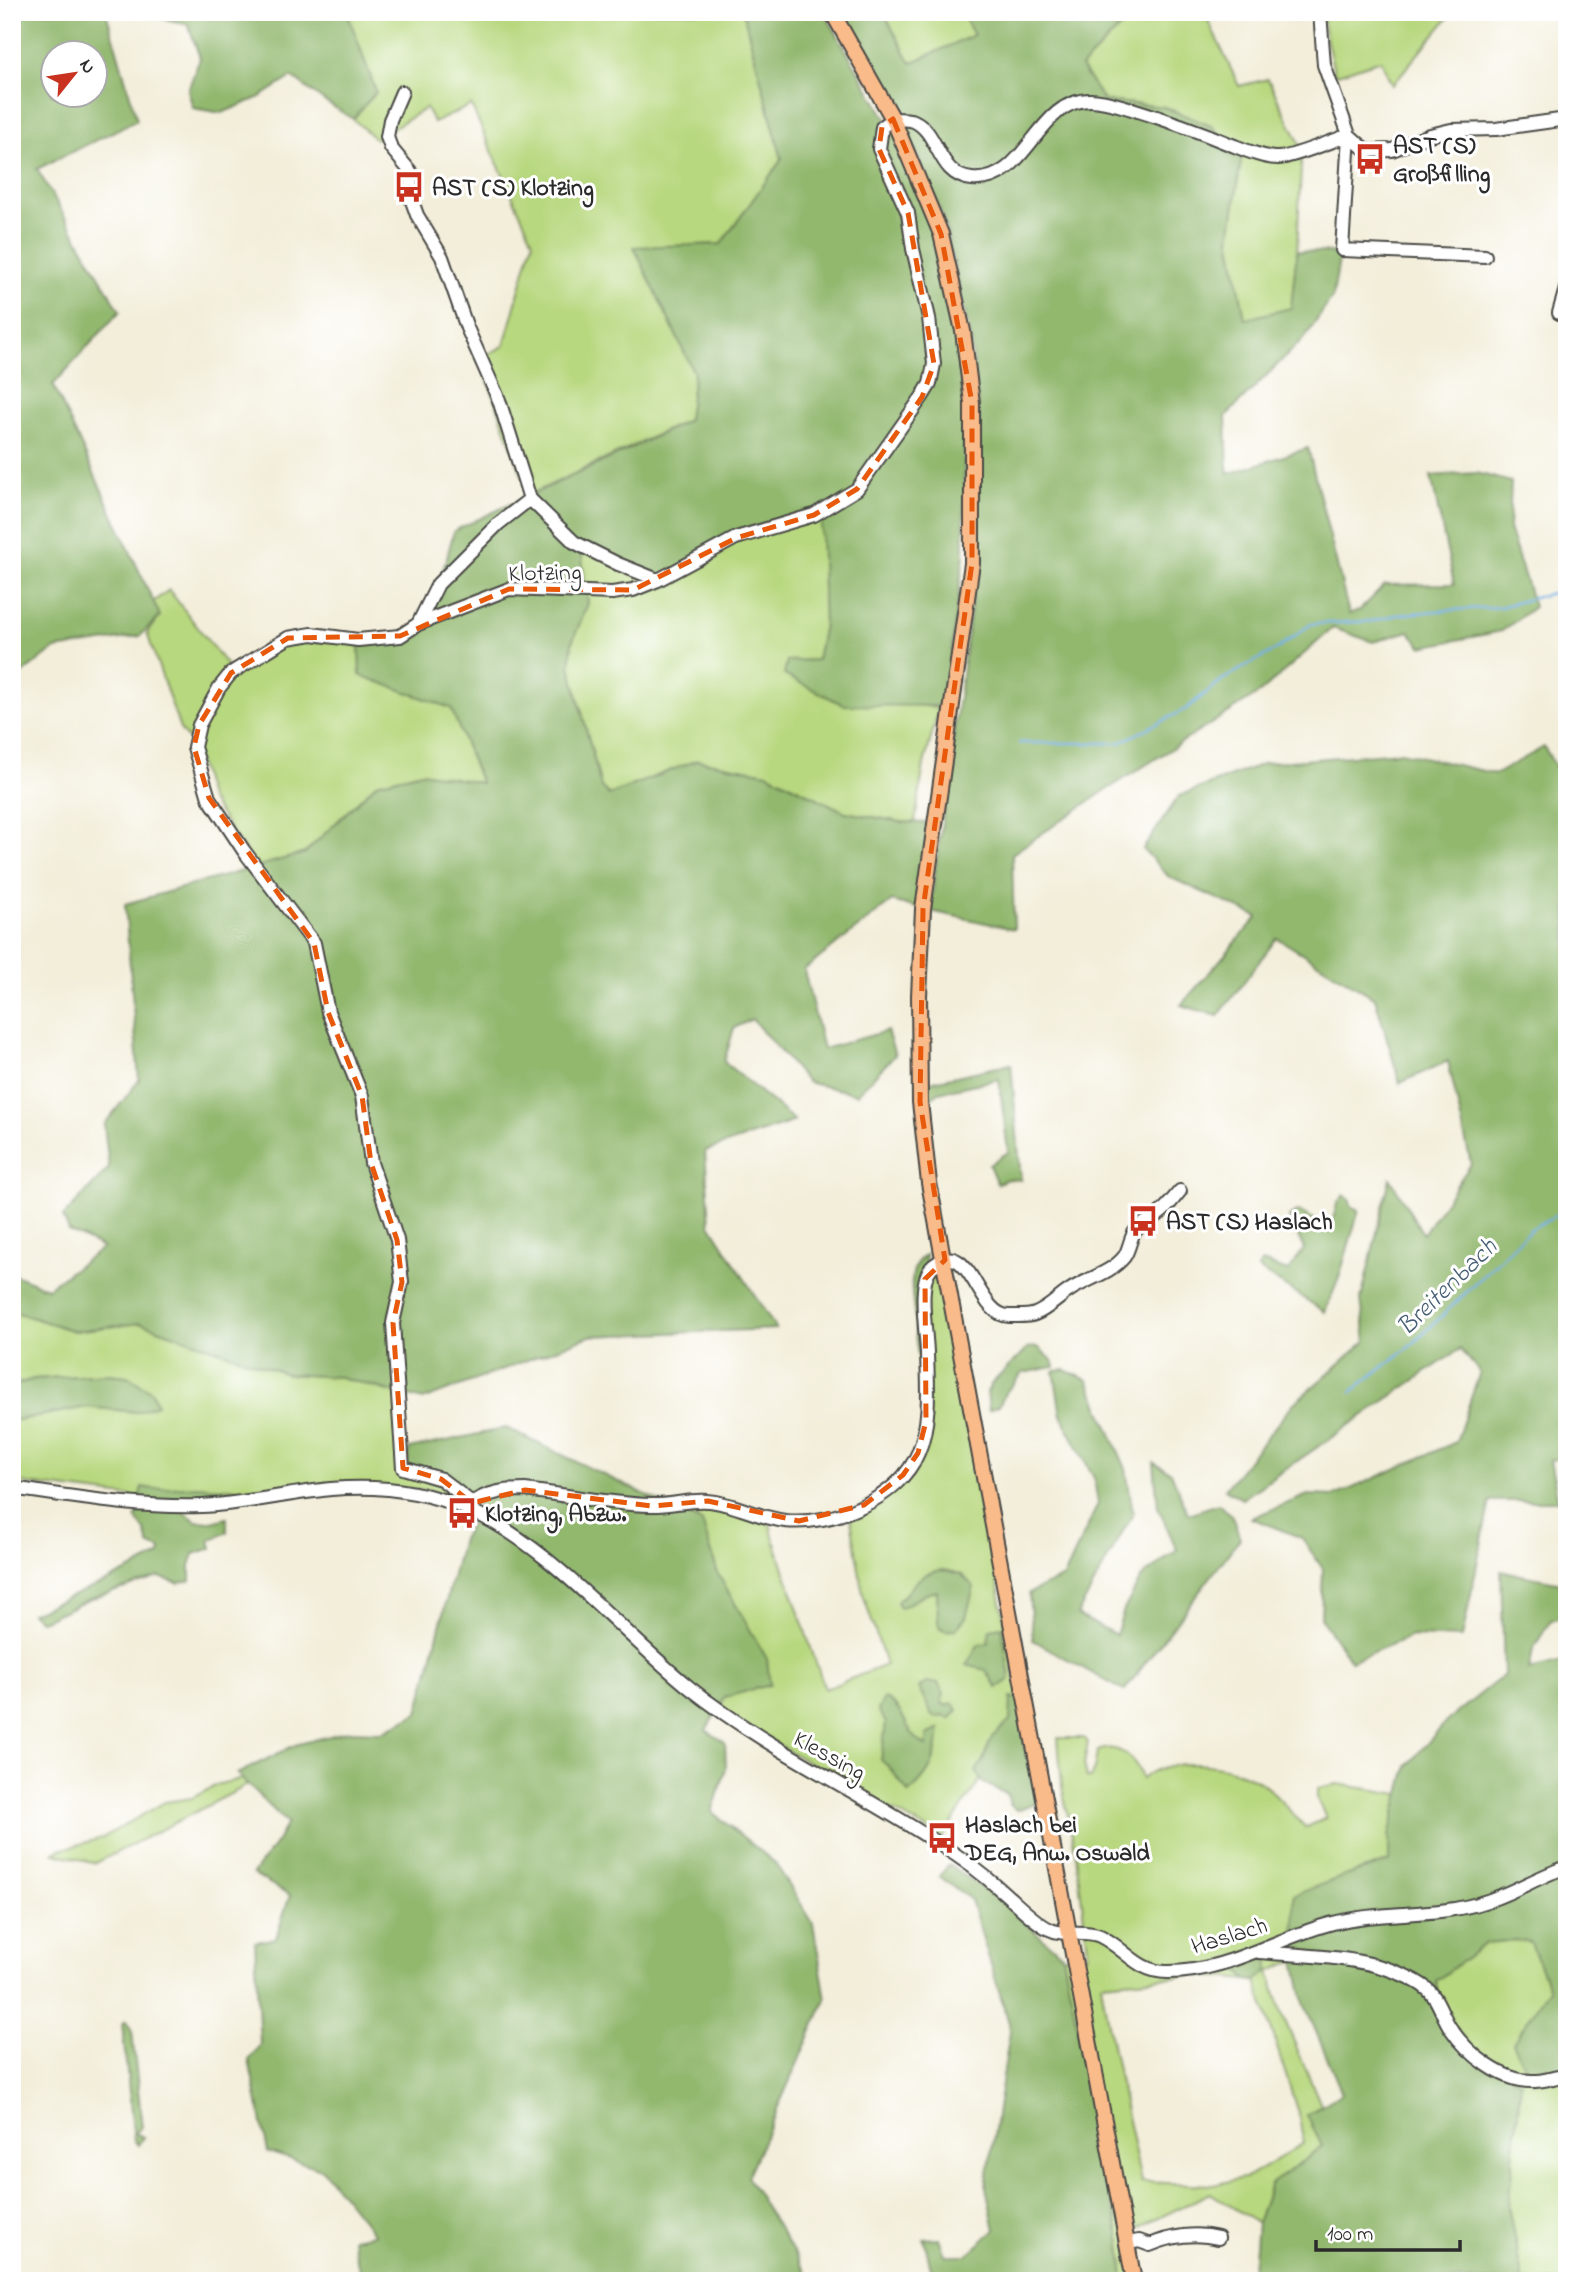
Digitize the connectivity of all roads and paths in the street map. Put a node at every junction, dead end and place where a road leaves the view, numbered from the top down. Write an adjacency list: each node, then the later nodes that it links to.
1 (832, 12): 4 (main road)
2 (1320, 12): 6 (street)
3 (402, 92): 10 (street)
4 (893, 118): 6 (street); 11 (street, Klotzing); 14 (main road)
5 (1567, 119): 6 (street)
6 (1349, 135): 7 (street)
7 (1485, 256)
8 (1567, 285): 9 (street)
9 (1559, 313)
10 (530, 499): 11 (street); 12 (street, Klotzing)
11 (658, 580): 12 (street, Klotzing)
12 (418, 624): 16 (street)
13 (1180, 1191): 14 (street)
14 (945, 1260): 16 (street); 19 (main road)
15 (12, 1488): 16 (street)
16 (470, 1506): 17 (street, Klessing)
17 (935, 1841): 19 (street, Haslach)
18 (1567, 1867): 20 (street, Haslach)
19 (1069, 1933): 20 (street, Haslach); 23 (main road)
20 (1256, 1952): 21 (street)
21 (1567, 2076)
22 (1218, 2238): 23 (street)
23 (1128, 2242): 24 (main road)
24 (1134, 2281)

